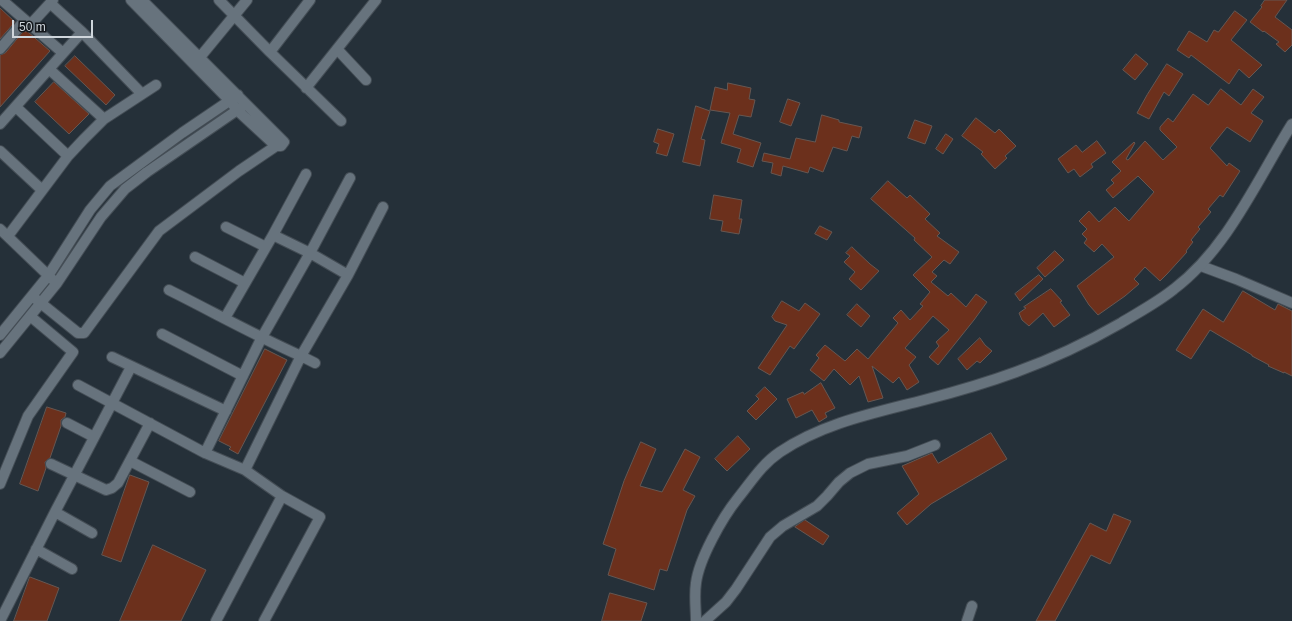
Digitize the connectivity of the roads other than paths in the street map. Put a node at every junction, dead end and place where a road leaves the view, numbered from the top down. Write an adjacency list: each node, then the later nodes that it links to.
1 (2, 0): 10 (street)
2 (131, 0): 16 (street)
3 (142, 0): 16 (street)
4 (219, 0): 9 (street)
5 (247, 0): 9 (street)
6 (310, 0): 14 (street)
7 (376, 0): 13 (street)
8 (52, 2): 10 (street); 11 (street)
9 (235, 16): 14 (street); 16 (street)
10 (28, 22): 12 (street); 15 (street)
11 (82, 32): 15 (street); 21 (street)
12 (0, 50)
13 (337, 50): 18 (street); 20 (street)
14 (270, 52): 20 (street)
15 (63, 53): 17 (street)
16 (197, 61): 22 (street)
17 (49, 69): 24 (street); 26 (street)
18 (366, 80)
19 (156, 85): 21 (street)
20 (306, 88): 27 (street)
21 (142, 94): 26 (street)
22 (234, 98): 23 (street); 25 (street); 46 (street)
23 (246, 104): 25 (street); 30 (street)
24 (16, 107): 28 (street); 32 (street)
25 (238, 110): 30 (street); 48 (street)
26 (104, 119): 32 (street)
27 (341, 121)
28 (0, 124)
29 (1292, 124): 44 (street)
30 (276, 146): 51 (street)
31 (0, 151): 35 (street)
32 (68, 156): 35 (street)
33 (306, 174): 39 (street)
34 (350, 178): 42 (street)
35 (42, 190): 40 (street)
36 (384, 208): 45 (street)
37 (226, 227): 41 (street)
38 (0, 229): 40 (street)
39 (273, 235): 41 (street); 42 (street)
40 (8, 236): 46 (street)
41 (266, 247): 47 (street)
42 (310, 253): 45 (street); 57 (street)
43 (195, 257): 47 (street)
44 (1205, 268): 52 (street); 84 (street)
45 (348, 275): 59 (street)
46 (48, 276): 48 (street); 50 (street)
47 (245, 282): 54 (street)
48 (57, 283): 51 (street)
49 (169, 290): 54 (street)
50 (32, 296): 51 (street); 55 (street)
51 (41, 303): 53 (street)
52 (1292, 303)
53 (30, 316): 58 (street); 76 (street)
54 (225, 318): 57 (street)
55 (0, 334)
56 (162, 334): 63 (street)
57 (261, 339): 59 (street); 63 (street)
58 (0, 353)
59 (300, 356): 61 (street); 74 (street)
60 (112, 357): 62 (street)
61 (315, 363)
62 (131, 366): 65 (street); 66 (street)
63 (243, 376): 66 (street)
64 (78, 385): 65 (street)
65 (112, 402): 67 (street); 69 (street)
66 (226, 411): 71 (street)
67 (150, 423): 71 (street); 72 (street)
68 (67, 424): 69 (street)
69 (94, 437): 75 (street)
70 (935, 445): 84 (street)
71 (206, 453): 74 (street)
72 (130, 461): 75 (street); 77 (street)
73 (51, 464): 75 (street)
74 (245, 470): 78 (street)
75 (74, 475): 79 (street)
76 (0, 484)
77 (190, 492)
78 (282, 496): 86 (street); 87 (street)
79 (55, 512): 80 (street); 81 (street)
80 (92, 533)
81 (36, 549): 82 (street); 85 (street)
82 (72, 569)
83 (972, 606): 88 (street)
84 (699, 620)
85 (0, 621)
86 (216, 621)
87 (264, 621)
88 (967, 621)

